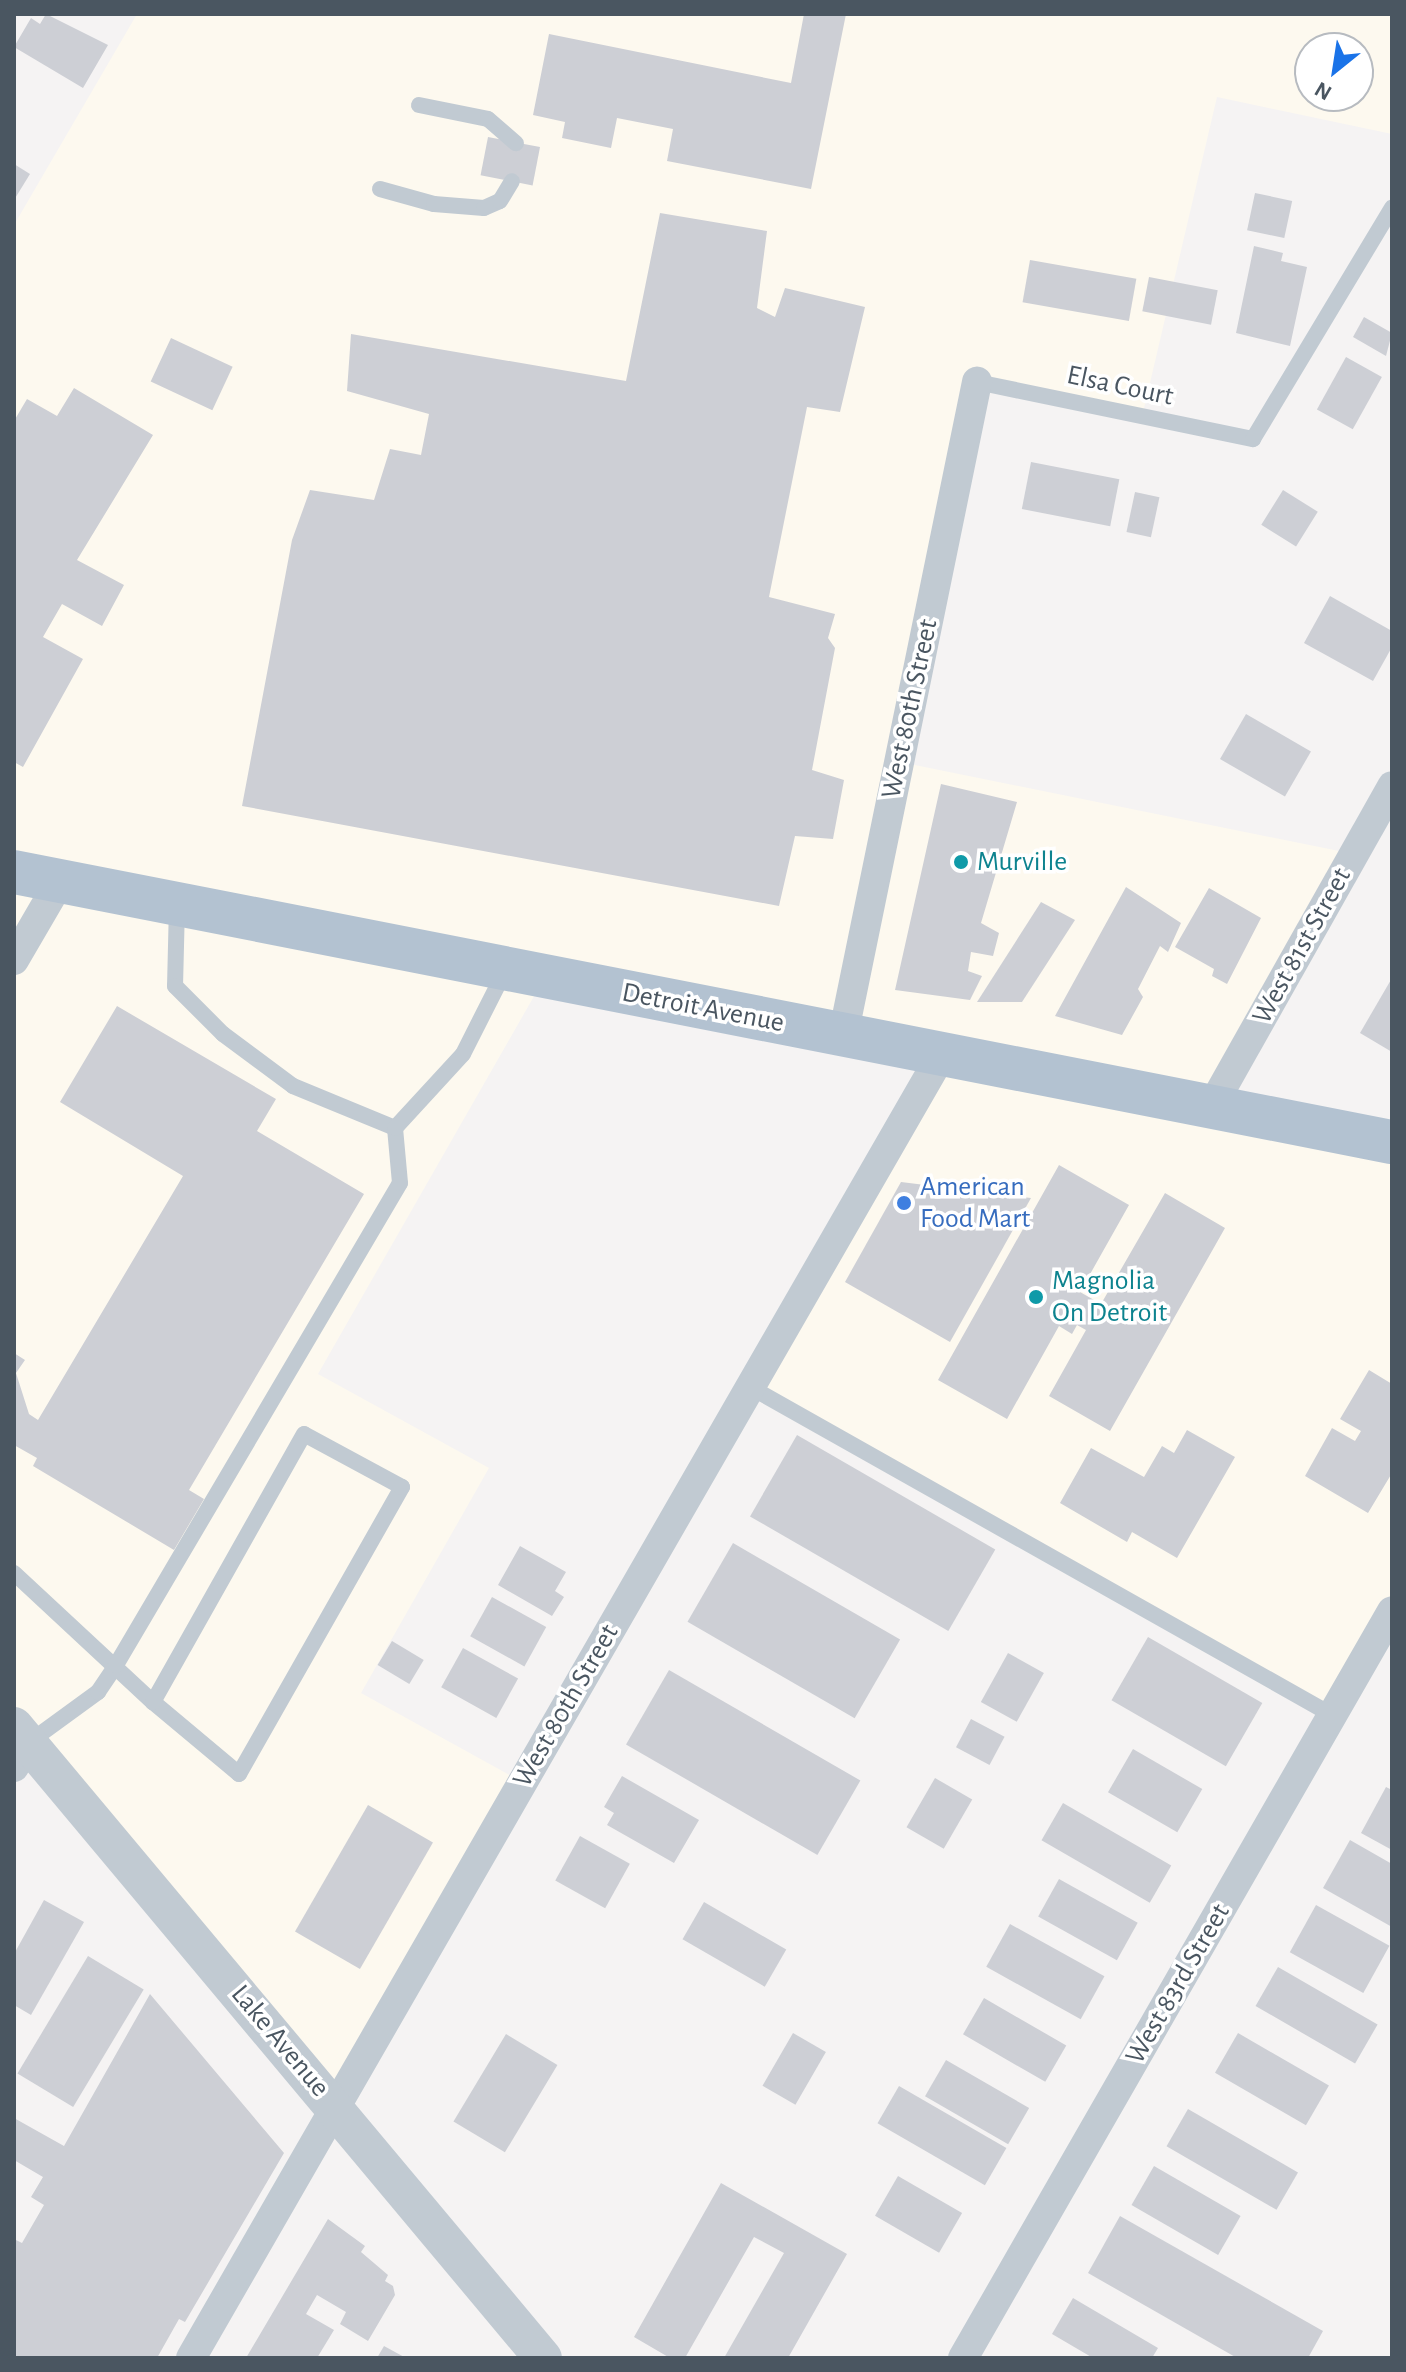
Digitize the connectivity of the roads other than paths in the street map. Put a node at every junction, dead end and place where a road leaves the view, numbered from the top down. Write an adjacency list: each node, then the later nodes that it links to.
1 (419, 105): 2 (lane)
2 (516, 143)
3 (512, 181): 4 (lane)
4 (380, 189)
5 (1392, 208): 6 (lane, Elsa Court)
6 (977, 382): 13 (street, West 80th Street)
7 (1392, 786): 15 (street, West 81st Street)
8 (14, 872): 9 (main road, Detroit Avenue)
9 (60, 881): 10 (main road, Detroit Avenue); 11 (street)
10 (177, 904): 12 (main road, Detroit Avenue); 16 (lane)
11 (14, 960)
12 (505, 969): 13 (main road, Detroit Avenue); 16 (lane)
13 (843, 1036): 14 (main road, Detroit Avenue)
14 (942, 1054): 15 (main road, Detroit Avenue); 18 (street, West 80th Street)
15 (1212, 1106): 17 (main road, Detroit Avenue)
16 (395, 1128): 21 (lane)
17 (1392, 1142)
18 (750, 1387): 23 (lane); 25 (street, West 80th Street)
19 (14, 1573): 21 (lane)
20 (1392, 1611): 23 (street, West 83rd Street)
21 (116, 1665): 22 (lane); 24 (lane)
22 (153, 1702): 22 (lane)
23 (1332, 1715): 28 (street, West 83rd Street)
24 (19, 1745): 25 (street, Lake Avenue)
25 (335, 2106): 26 (street, West 80th Street); 27 (street, Lake Avenue)
26 (191, 2358)
27 (543, 2358)
28 (963, 2358)

